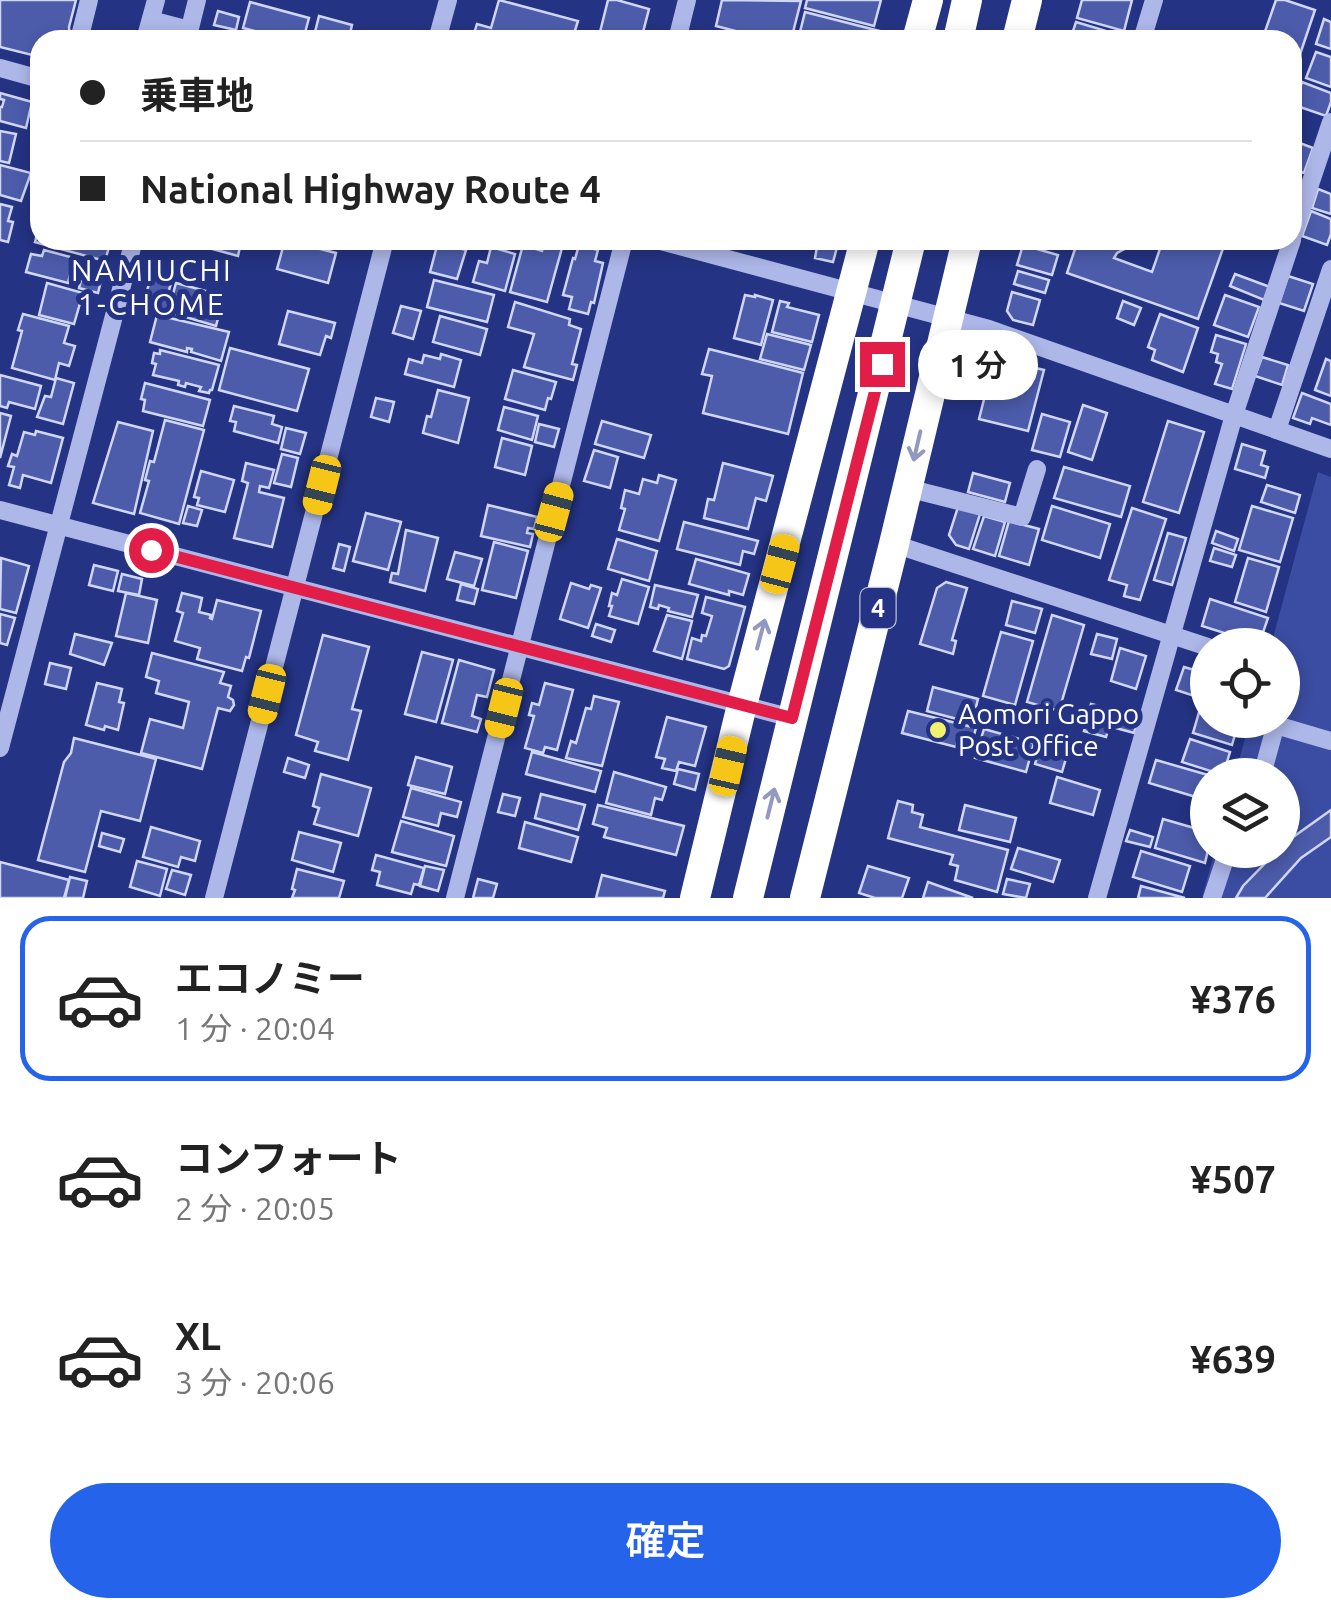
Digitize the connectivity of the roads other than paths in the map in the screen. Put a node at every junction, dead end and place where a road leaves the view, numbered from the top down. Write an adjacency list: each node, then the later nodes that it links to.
1 (90, 0): 11 (street)
2 (156, 0): 10 (street)
3 (197, 0): 14 (street)
4 (448, 0): 15 (street)
5 (688, 0): 16 (street)
6 (928, 0): 17 (highway)
7 (967, 0): 18 (highway)
8 (1027, 0): 19 (highway)
9 (1154, 0): 20 (street)
10 (151, 20): 12 (street); 13 (street)
11 (82, 30)
12 (148, 30)
13 (176, 30)
14 (189, 30)
15 (440, 30)
16 (680, 30)
17 (920, 30)
18 (960, 30)
19 (1020, 30)
20 (1145, 30)
21 (0, 68): 22 (street)
22 (30, 76)
23 (1331, 122): 24 (street)
24 (1302, 209)
25 (131, 250): 43 (street)
26 (382, 250): 45 (street)
27 (621, 250): 48 (street)
28 (695, 250): 34 (street)
29 (862, 250): 34 (highway)
30 (909, 250): 35 (highway, 4)
31 (965, 250): 36 (highway, 4)
32 (1288, 250): 37 (street)
33 (1331, 269): 38 (street)
34 (852, 290): 35 (street); 49 (highway, one-way to 34)
35 (896, 303): 36 (street); 50 (highway, 4)
36 (948, 317): 37 (street); 41 (highway, 4, one-way to 41)
37 (1234, 415): 38 (street); 46 (street)
38 (1277, 430): 39 (street)
39 (1331, 449)
40 (1037, 469): 41 (street)
41 (907, 488): 44 (highway, 4)
42 (0, 510): 43 (street)
43 (58, 526): 45 (street); 53 (street)
44 (894, 544): 46 (street); 59 (highway, 4)
45 (295, 588): 48 (street); 55 (street)
46 (1171, 635): 47 (street); 60 (street)
47 (1190, 641)
48 (520, 647): 49 (street); 56 (street)
49 (742, 706): 50 (street); 57 (highway)
50 (792, 718): 58 (highway, 4, one-way to 50)
51 (1300, 730): 52 (street)
52 (1331, 741)
53 (0, 748)
54 (1222, 868): 61 (street)
55 (214, 898)
56 (455, 898)
57 (695, 898)
58 (748, 898)
59 (805, 898)
60 (1097, 898)
61 (1212, 898)

